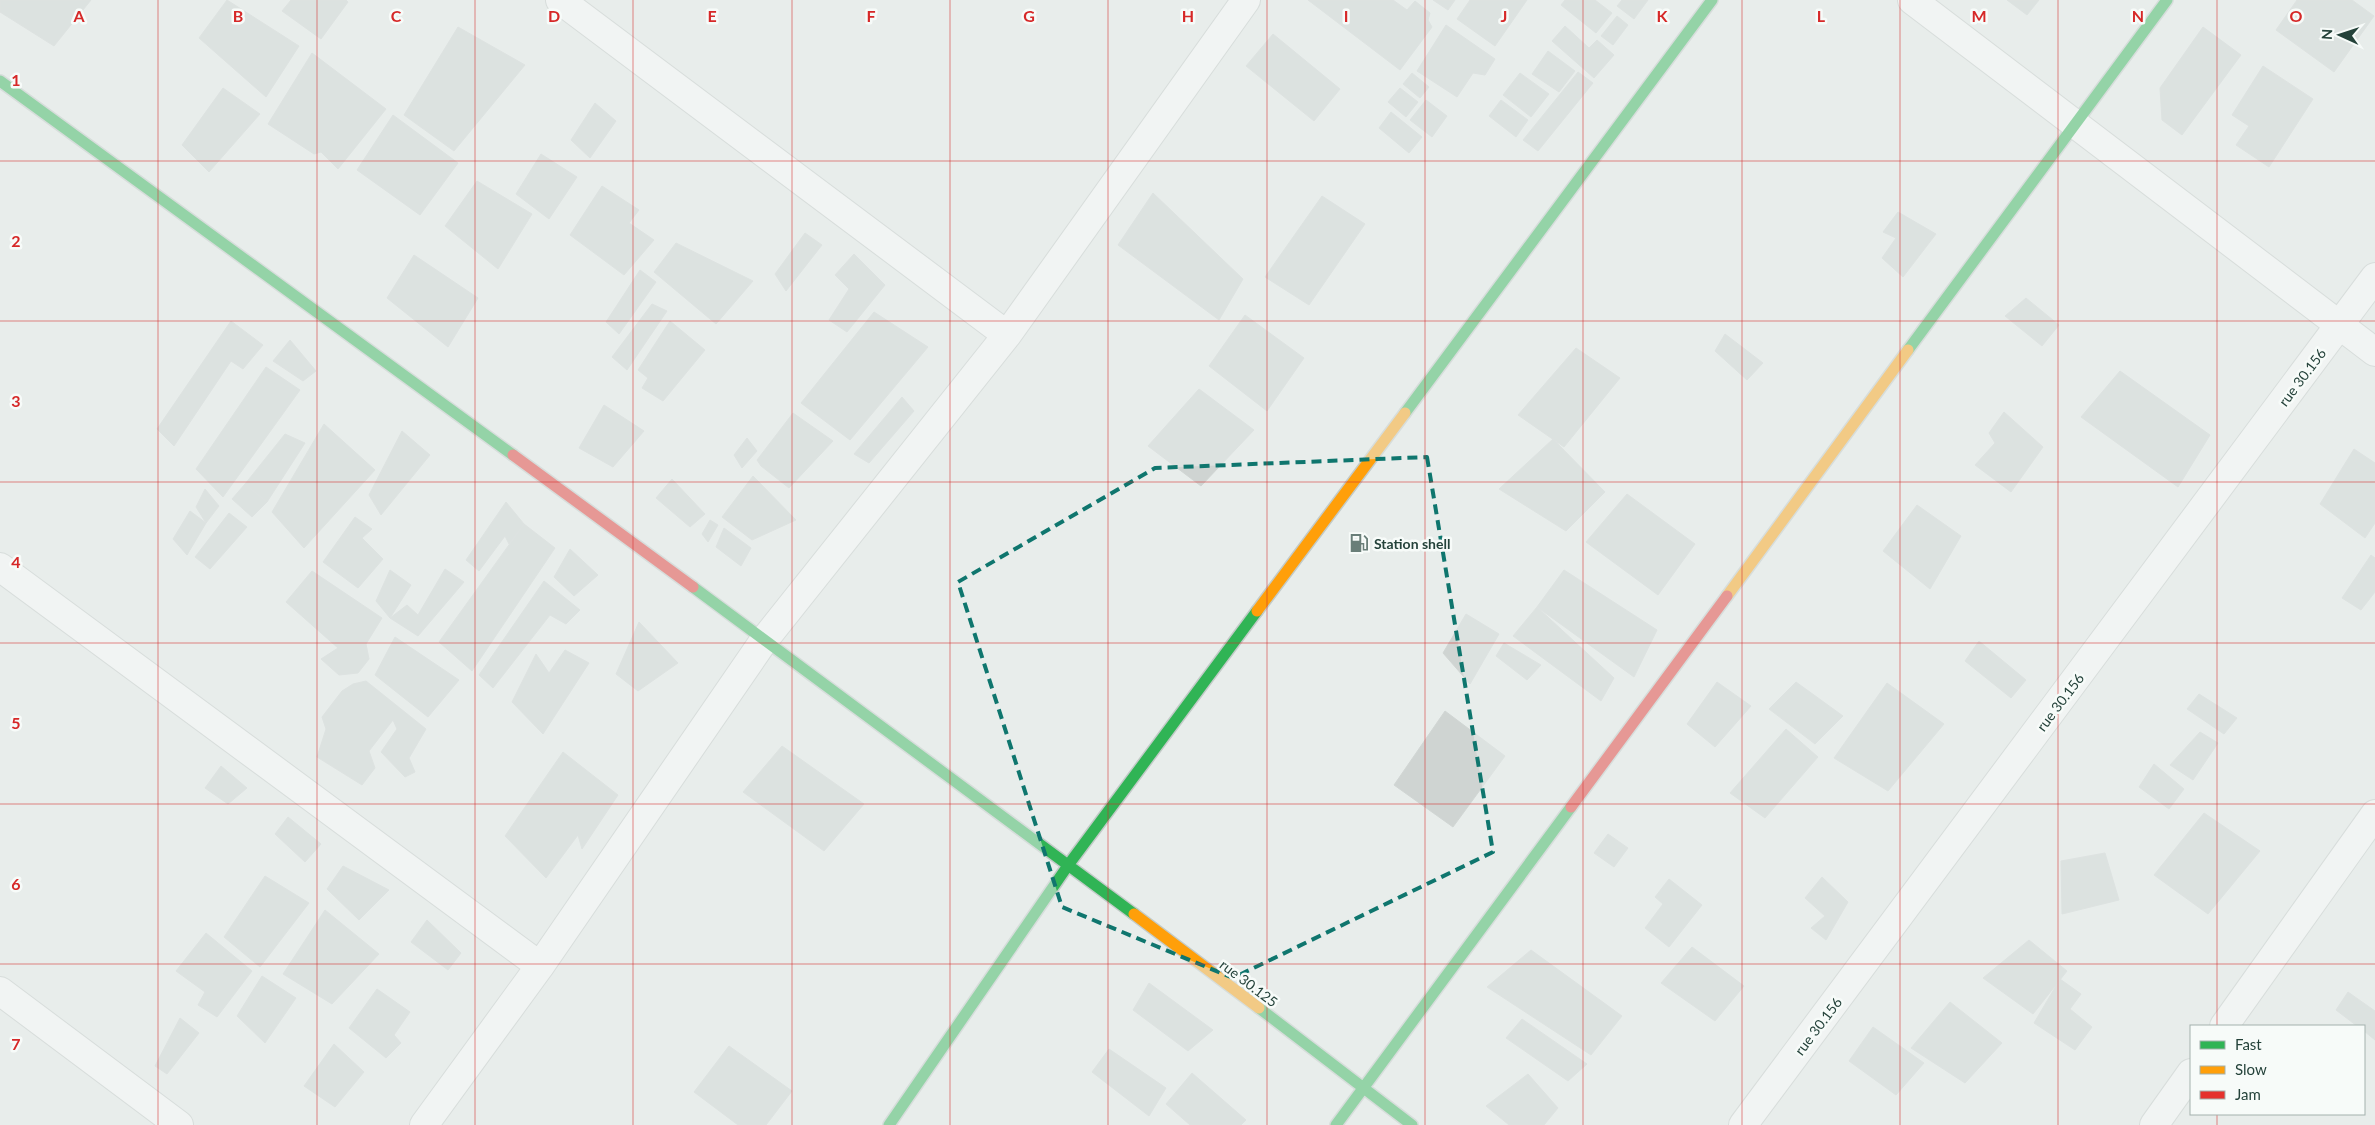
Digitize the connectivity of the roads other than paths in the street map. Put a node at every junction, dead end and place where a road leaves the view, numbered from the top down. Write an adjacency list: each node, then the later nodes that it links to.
1 (560, 0): 10 (street)
2 (1712, 0): 15 (street)
3 (1912, 0): 7 (street)
4 (2167, 0): 7 (street)
5 (1236, 3): 10 (street)
6 (0, 81): 13 (street, rue 30.125)
7 (2075, 126): 9 (street); 20 (street)
8 (2375, 277): 9 (street, rue 30.156)
9 (2340, 325): 11 (street); 26 (street, rue 30.156)
10 (1007, 335): 13 (street)
11 (2375, 352)
12 (0, 567): 16 (street)
13 (766, 639): 15 (street, rue 30.125); 16 (street)
14 (2375, 814): 18 (street)
15 (1068, 864): 20 (street, rue 30.125); 23 (street)
16 (540, 966): 22 (street)
17 (0, 991): 21 (street)
18 (2225, 1025)
19 (2190, 1074): 27 (street)
20 (1362, 1088): 24 (street); 25 (street, rue 30.125)
21 (179, 1125)
22 (424, 1125)
23 (889, 1125)
24 (1336, 1125)
25 (1412, 1125)
26 (1743, 1125)
27 (2154, 1125)

